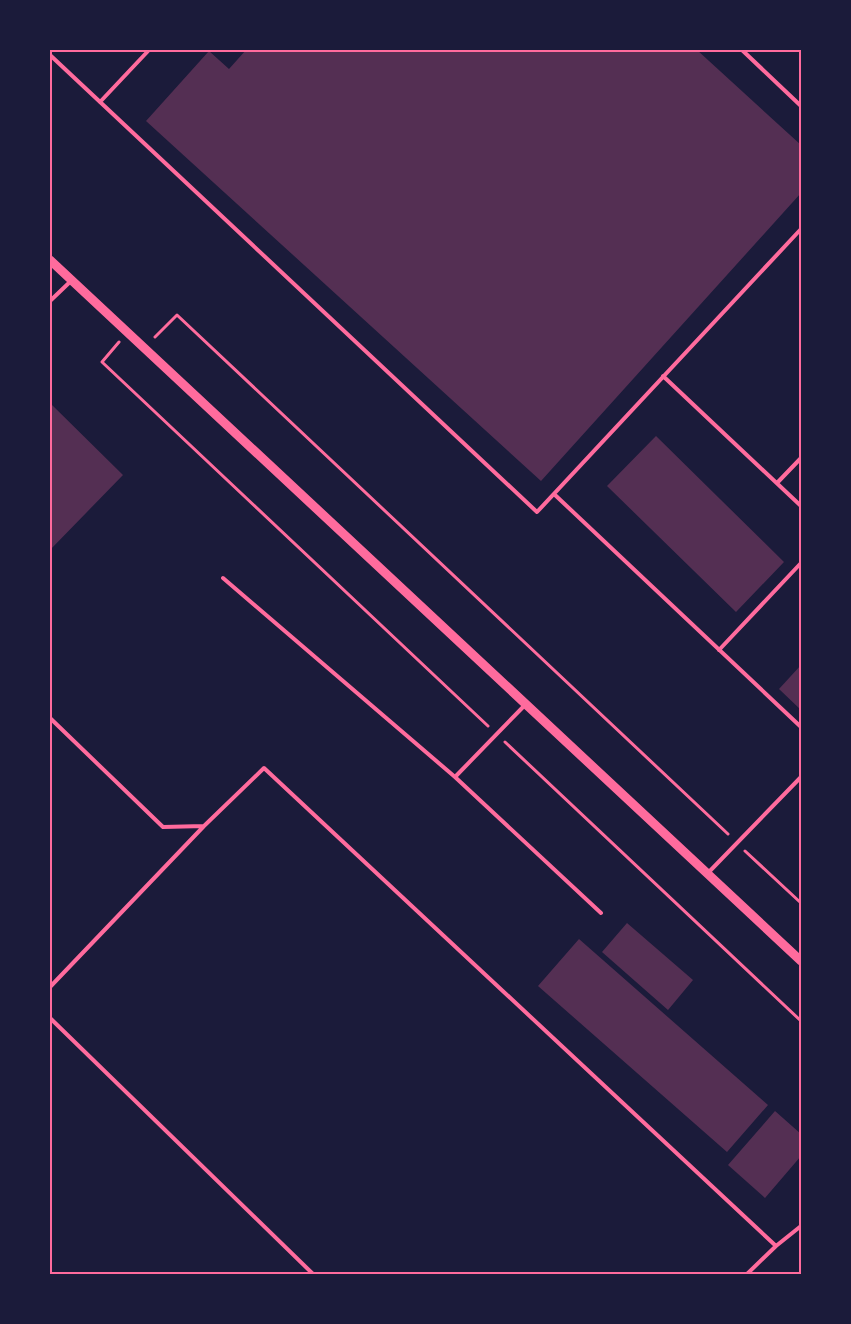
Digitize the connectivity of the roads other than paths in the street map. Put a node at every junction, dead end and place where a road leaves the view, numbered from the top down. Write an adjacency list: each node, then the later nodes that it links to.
1 (149, 50): 4 (lane)
2 (742, 50): 5 (lane)
3 (50, 55): 4 (lane)
4 (100, 102): 13 (lane)
5 (801, 106)
6 (801, 229): 10 (lane)
7 (50, 260): 8 (street)
8 (72, 280): 9 (lane); 18 (street)
9 (50, 301)
10 (663, 376): 12 (lane); 13 (lane)
11 (801, 458): 12 (lane)
12 (777, 483): 14 (lane)
13 (554, 494): 17 (lane)
14 (801, 506)
15 (801, 563): 17 (lane)
16 (223, 578): 22 (lane)
17 (720, 650): 20 (lane)
18 (525, 704): 22 (lane); 24 (street)
19 (50, 718): 23 (lane)
20 (801, 727)
21 (801, 777): 24 (lane)
22 (455, 778): 25 (lane)
23 (204, 826): 27 (lane); 30 (lane)
24 (708, 874): 26 (street)
25 (600, 913)
26 (801, 961)
27 (50, 987)
28 (50, 1018): 31 (lane)
29 (801, 1226): 30 (lane)
30 (776, 1246): 32 (lane)
31 (313, 1274)
32 (747, 1274)

